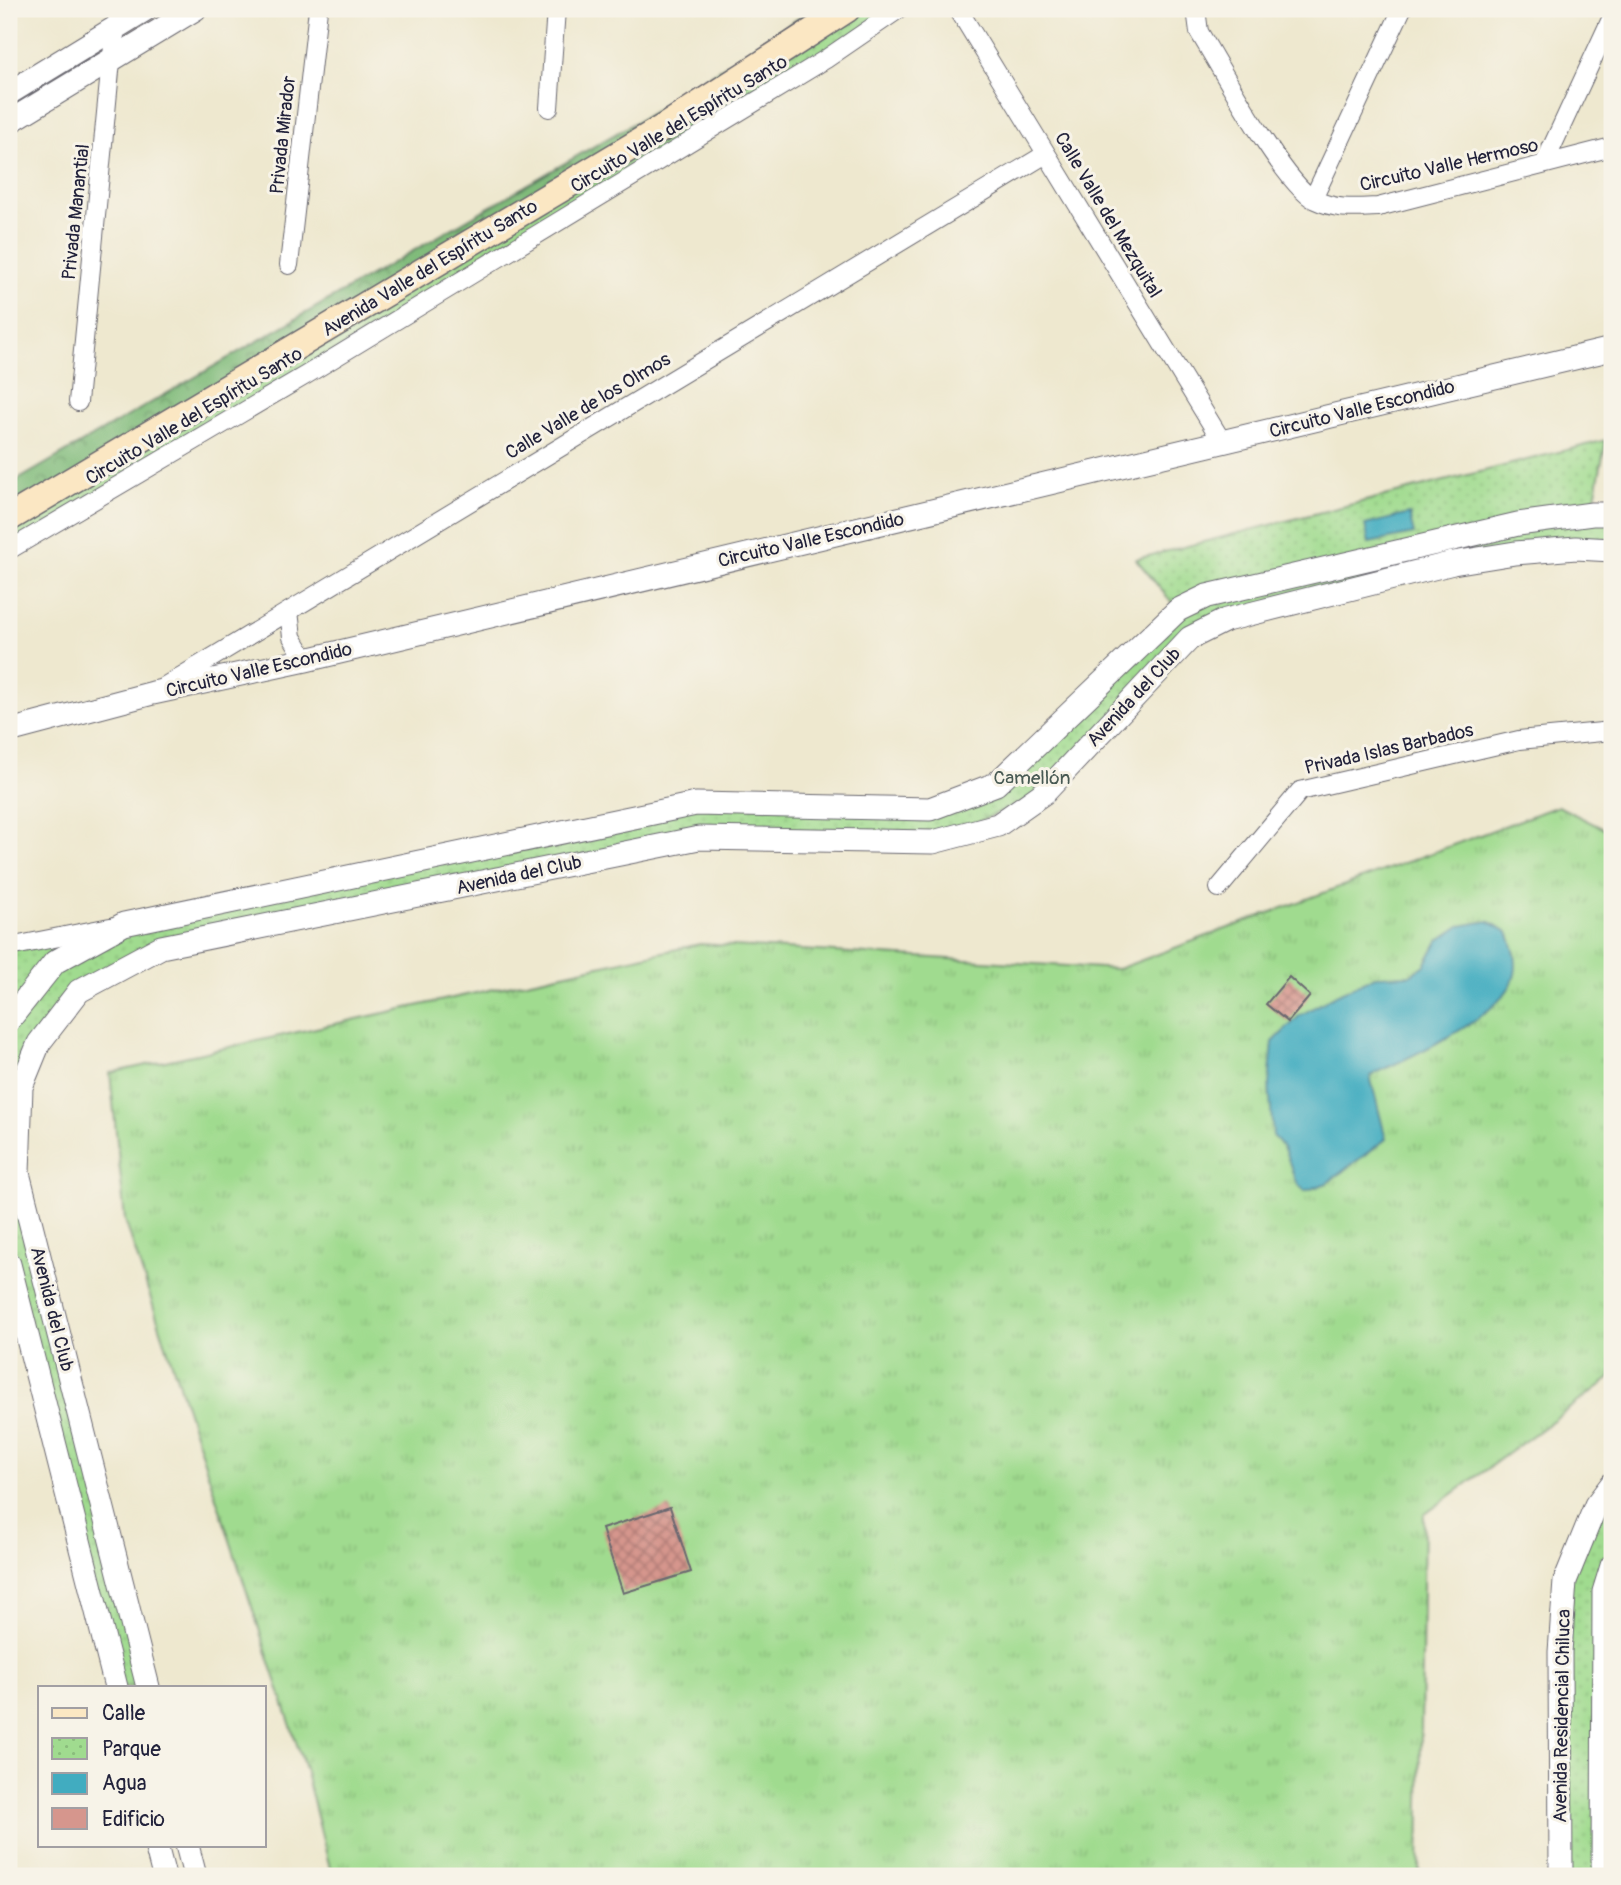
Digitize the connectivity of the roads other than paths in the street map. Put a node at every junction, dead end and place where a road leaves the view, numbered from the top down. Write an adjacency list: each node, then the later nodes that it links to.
1 (146, 9): 11 (street)
2 (195, 9): 12 (street)
3 (318, 9): 20 (street, Privada Mirador)
4 (556, 9): 14 (street)
5 (846, 9): 25 (main road, Avenida Valle del Espíritu Santo)
6 (899, 9): 26 (street, Circuito Valle del Espíritu Santo)
7 (958, 9): 17 (street, Calle Valle del Mezquital)
8 (1196, 9): 19 (street, Circuito Valle Hermoso)
9 (1402, 9): 19 (street)
10 (1612, 17): 18 (street)
11 (118, 18): 12 (street, Privada Manantial); 13 (street)
12 (111, 61): 15 (street); 22 (street, Privada Manantial)
13 (9, 93)
14 (549, 108)
15 (9, 122)
16 (1612, 147): 18 (street, Circuito Valle Hermoso)
17 (1045, 154): 23 (street, Calle Valle del Mezquital); 29 (street, Calle Valle de los Olmos)
18 (1544, 164): 19 (street, Circuito Valle Hermoso)
19 (1313, 199)
20 (289, 265)
21 (1612, 349): 23 (street, Circuito Valle Escondido)
22 (78, 402)
23 (1223, 443): 31 (street, Circuito Valle Escondido)
24 (1612, 514): 28 (street, Avenida del Club)
25 (9, 518)
26 (9, 550)
27 (1612, 550): 30 (street, Avenida del Club)
28 (1251, 586): 30 (street); 36 (street, Avenida del Club)
29 (289, 611): 31 (street); 32 (street, Calle Valle de los Olmos)
30 (1259, 611): 39 (street, Avenida del Club)
31 (306, 660): 32 (street, Circuito Valle Escondido)
32 (153, 694): 33 (street, Circuito Valle Escondido)
33 (9, 731)
34 (1612, 731): 35 (street, Privada Islas Barbados)
35 (1219, 888)
36 (153, 918): 37 (street, Avenida del Club); 39 (street)
37 (124, 924): 38 (street, Avenida del Club); 40 (street, Avenida del Club)
38 (9, 947)
39 (161, 947): 45 (street, Avenida del Club)
40 (9, 1020)
41 (9, 1264): 44 (street, Avenida del Club)
42 (1612, 1484): 50 (street, Avenida Residencial Chiluca)
43 (1612, 1566): 51 (street, Avenida Residencial Chiluca)
44 (116, 1686)
45 (148, 1686)
46 (156, 1846): 48 (street)
47 (187, 1846): 49 (street)
48 (164, 1876)
49 (195, 1876)
50 (1561, 1876)
51 (1604, 1876)

